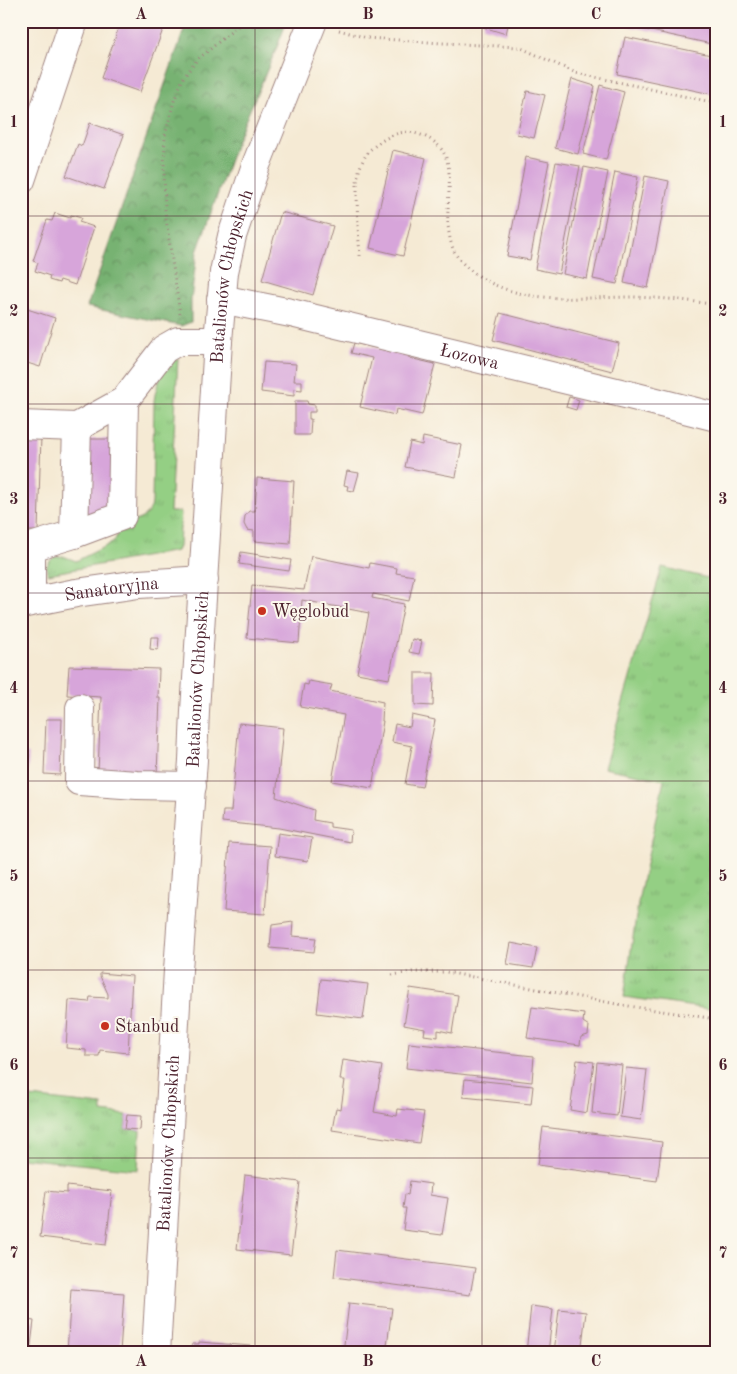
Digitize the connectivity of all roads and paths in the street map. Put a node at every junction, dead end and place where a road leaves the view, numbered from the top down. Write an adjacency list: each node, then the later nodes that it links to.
1 (74, 21): 5 (street)
2 (244, 21): 10 (path)
3 (313, 21): 4 (path); 7 (street, Batalionów Chłopskich)
4 (716, 103)
5 (21, 180)
6 (360, 256): 8 (path)
7 (221, 299): 9 (street, Batalionów Chłopskich); 12 (street, Łozowa)
8 (716, 305)
9 (218, 340): 10 (street); 17 (street, Batalionów Chłopskich)
10 (184, 341): 11 (street)
11 (124, 401): 14 (street); 15 (street)
12 (716, 417)
13 (21, 425): 14 (street)
14 (77, 427): 15 (street)
15 (74, 534): 16 (street)
16 (26, 547): 18 (street)
17 (204, 580): 18 (street, Sanatoryjna); 20 (street, Batalionów Chłopskich)
18 (26, 603)
19 (80, 708): 20 (street)
20 (192, 786): 23 (street, Batalionów Chłopskich)
21 (392, 975): 22 (path)
22 (716, 1019)
23 (156, 1353)

